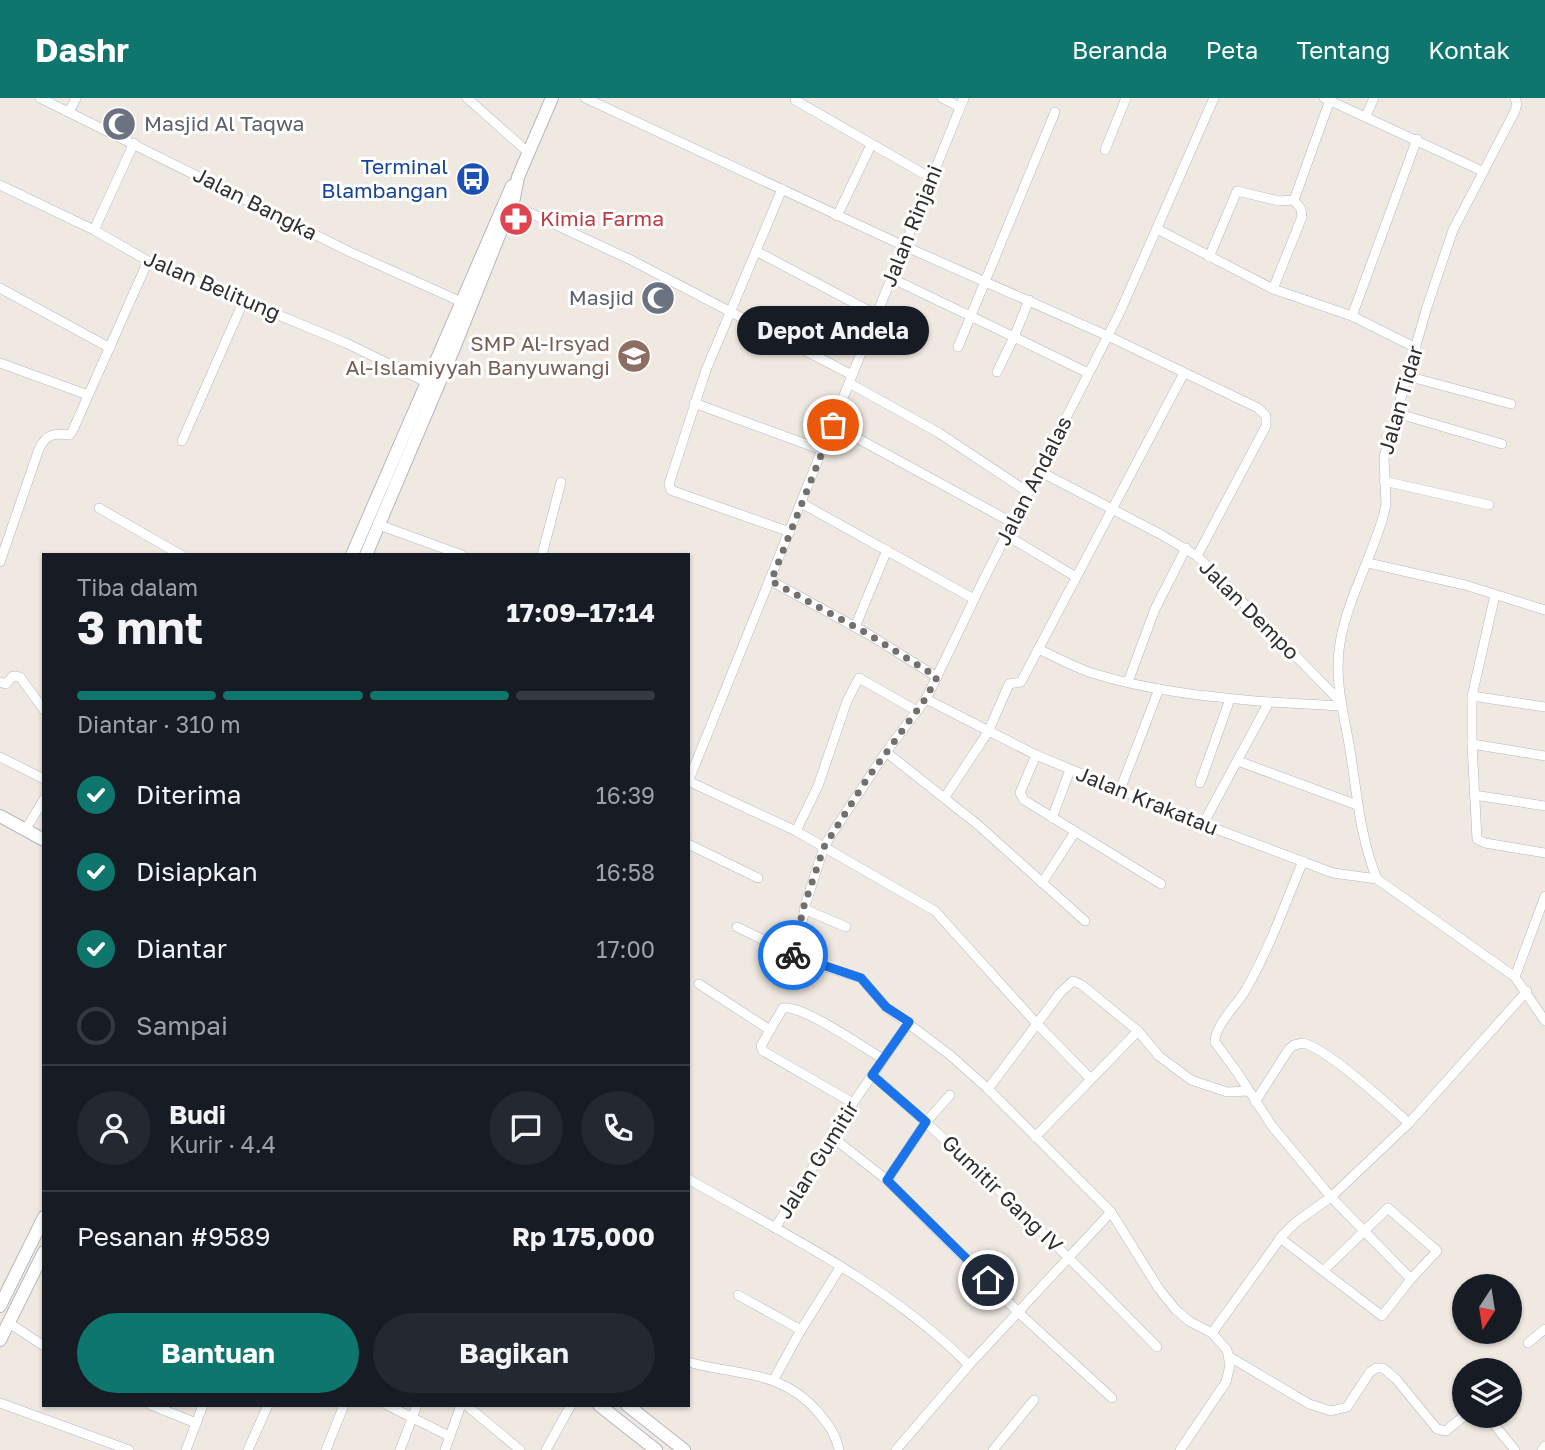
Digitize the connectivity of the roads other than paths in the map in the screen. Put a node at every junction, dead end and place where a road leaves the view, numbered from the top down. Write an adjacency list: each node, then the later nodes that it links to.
1 (40, 98): 14 (street, Jalan Bangka)
2 (76, 98): 14 (street)
3 (467, 98): 21 (street)
4 (552, 98): 21 (main road)
5 (585, 98): 26 (street)
6 (942, 98): 13 (street)
7 (1126, 98): 20 (street)
8 (1214, 98): 30 (street, Jalan Andalas)
9 (1374, 98): 16 (street)
10 (1515, 98): 22 (street, Jalan Tidar)
11 (1327, 99): 16 (street); 27 (street)
12 (795, 100): 19 (street)
13 (962, 103): 24 (street, Jalan Rinjani)
14 (69, 112): 18 (street, Jalan Bangka)
15 (1055, 112): 37 (street)
16 (1366, 116): 17 (street)
17 (1417, 139): 22 (street); 46 (street)
18 (135, 143): 31 (street); 42 (street, Jalan Bangka)
19 (871, 145): 24 (street); 29 (street)
20 (1105, 150)
21 (528, 153): 23 (main road)
22 (1482, 171): 51 (street, Jalan Tidar)
23 (518, 177): 28 (main road); 42 (main road)
24 (931, 178): 32 (street, Jalan Rinjani)
25 (0, 185): 31 (street, Jalan Belitung)
26 (782, 190): 29 (street); 33 (street)
27 (1294, 200): 34 (street); 39 (street)
28 (511, 204): 42 (main road); 43 (street)
29 (837, 216): 32 (street)
30 (1157, 229): 34 (street); 47 (street, Jalan Andalas)
31 (94, 230): 35 (street, Jalan Belitung)
32 (904, 246): 36 (street, Jalan Rinjani); 37 (street)
33 (756, 251): 43 (street); 44 (street)
34 (1209, 257): 39 (street)
35 (148, 261): 40 (street, Jalan Belitung); 50 (street)
36 (891, 278): 44 (street, Jalan Rinjani); 45 (street)
37 (984, 280): 41 (street); 45 (street)
38 (0, 288): 50 (street)
39 (1273, 289): 46 (street)
40 (244, 300): 58 (street, Jalan Belitung); 64 (street)
41 (1029, 300): 47 (street); 48 (street)
42 (465, 304): 58 (main road); 76 (main road)
43 (731, 313): 57 (street); 60 (street)
44 (875, 314): 57 (street, Jalan Rinjani)
45 (971, 315): 48 (street); 49 (street)
46 (1352, 316): 51 (street)
47 (1108, 336): 54 (street, Jalan Andalas); 55 (street)
48 (1014, 337): 53 (street); 54 (street)
49 (958, 347)
50 (110, 348): 59 (street)
51 (1416, 348): 56 (street, Jalan Tidar)
52 (0, 363): 59 (street)
53 (997, 372)
54 (1088, 373): 67 (street, Jalan Andalas)
55 (1184, 373): 74 (street); 86 (street)
56 (1407, 376): 61 (street); 62 (street, Jalan Tidar)
57 (851, 379): 63 (street, Jalan Rinjani); 70 (street)
58 (426, 382): 82 (main road)
59 (88, 395): 87 (street)
60 (694, 403): 66 (street); 77 (street)
61 (1511, 404)
62 (1396, 413): 65 (street); 68 (street, Jalan Tidar)
63 (833, 425): 66 (street, Jalan Rinjani); 75 (street)
64 (182, 441)
65 (1502, 444)
66 (822, 450): 71 (street, Jalan Rinjani)
67 (1039, 471): 70 (street, Jalan Andalas); 74 (street, Jalan Dempo)
68 (1384, 481): 72 (street); 88 (street, Jalan Tidar)
69 (561, 482): 85 (street)
70 (1028, 492): 75 (street, Jalan Andalas)
71 (801, 503): 77 (street, Jalan Rinjani); 80 (street)
72 (1489, 505)
73 (99, 508): 81 (street)
74 (1112, 510): 79 (street, Jalan Dempo); 89 (street)
75 (1013, 523): 78 (street, Jalan Andalas)
76 (379, 525): 83 (main road); 84 (street)
77 (790, 532): 90 (street, Jalan Rinjani)
78 (1006, 535): 89 (street); 92 (street, Jalan Andalas)
79 (1186, 548): 86 (street, Jalan Dempo); 98 (street)
80 (887, 550): 92 (street); 94 (street)
81 (178, 553)
82 (353, 553)
83 (367, 553)
84 (456, 553)
85 (543, 553)
86 (1197, 556): 104 (street, Jalan Dempo)
87 (0, 562)
88 (1368, 563): 91 (street); 104 (street, Jalan Tidar)
89 (1076, 577): 95 (street)
90 (771, 581): 94 (street); 116 (street, Jalan Rinjani)
91 (1495, 595): 93 (street); 100 (street)
92 (974, 599): 96 (street, Jalan Andalas)
93 (1545, 610)
94 (855, 627): 96 (street)
95 (1038, 649): 98 (street); 108 (street)
96 (937, 677): 101 (street, Jalan Andalas)
97 (0, 682): 105 (street)
98 (1128, 682): 99 (street)
99 (1159, 689): 102 (street); 120 (street)
100 (1472, 696): 106 (street); 109 (street)
101 (926, 698): 107 (street, Jalan Andalas); 108 (street, Jalan Krakatau)
102 (1230, 699): 103 (street); 119 (street)
103 (1269, 702): 104 (street); 114 (street)
104 (1340, 703): 124 (street, Jalan Tidar)
105 (42, 707)
106 (1545, 707)
107 (917, 711): 110 (street, Jalan Andalas); 130 (street)
108 (988, 732): 111 (street, Jalan Krakatau); 122 (street)
109 (1472, 744): 112 (street); 121 (street)
110 (886, 752): 122 (street); 134 (street, Jalan Andalas)
111 (1036, 755): 115 (street, Jalan Krakatau); 127 (street)
112 (1545, 756)
113 (0, 757): 117 (street)
114 (1238, 761): 124 (street); 128 (street)
115 (1070, 770): 120 (street, Jalan Krakatau); 127 (street)
116 (690, 777)
117 (42, 778)
118 (690, 783): 130 (street)
119 (1200, 783)
120 (1120, 790): 128 (street, Jalan Krakatau)
121 (1474, 795): 125 (street); 135 (street)
122 (945, 797): 139 (street)
123 (42, 802): 129 (street)
124 (1357, 805): 138 (street, Jalan Tidar)
125 (1545, 806)
126 (0, 816): 129 (main road)
127 (1052, 818): 131 (street)
128 (1203, 824): 136 (street, Jalan Krakatau)
129 (26, 829): 132 (main road)
130 (796, 831): 134 (street)
131 (1075, 832): 139 (street); 140 (street)
132 (42, 839)
133 (690, 845): 137 (street)
134 (824, 847): 142 (street, Jalan Andalas); 152 (street)
135 (1545, 853)
136 (1303, 861): 138 (street, Jalan Krakatau); 159 (street)
137 (758, 878)
138 (1377, 879): 147 (street)
139 (1042, 883): 143 (street)
140 (1161, 884)
141 (1545, 896): 147 (street)
142 (805, 910): 145 (street); 146 (street, Jalan Andalas)
143 (1085, 920)
144 (737, 927): 146 (street)
145 (846, 927)
146 (793, 955): 151 (street)
147 (1515, 977): 149 (street)
148 (699, 984): 153 (street)
149 (1527, 991): 150 (street); 164 (street)
150 (1545, 1021)
151 (909, 1022): 155 (street, Jalan Gumitir); 158 (street)
152 (1037, 1024): 154 (street); 157 (street); 158 (street)
153 (770, 1030): 155 (street); 162 (street)
154 (1138, 1031): 157 (street); 159 (street)
155 (883, 1059): 156 (street, Jalan Gumitir)
156 (872, 1075): 162 (street, Jalan Gumitir); 163 (street, Gumitir Gang IV)
157 (1090, 1079): 166 (street)
158 (988, 1089): 166 (street)
159 (1249, 1091): 161 (street)
160 (950, 1095): 163 (street)
161 (1255, 1102): 164 (street); 169 (street)
162 (853, 1103): 165 (street, Jalan Gumitir)
163 (926, 1122): 168 (street); 176 (street, Gumitir Gang IV)
164 (1409, 1122): 169 (street)
165 (832, 1137): 168 (street); 172 (street, Jalan Gumitir)
166 (1035, 1137): 170 (street)
167 (690, 1179): 172 (street)
168 (887, 1180): 182 (street)
169 (1331, 1197): 173 (street); 174 (street)
170 (1111, 1212): 176 (street); 186 (street)
171 (42, 1221): 181 (main road)
172 (775, 1228): 177 (street)
173 (1363, 1230): 178 (street); 179 (street); 179 (street)
174 (1280, 1238): 178 (street); 186 (street)
175 (42, 1256): 183 (main road)
176 (1068, 1258): 182 (street); 190 (street, Gumitir Gang IV)
177 (841, 1266): 185 (street); 193 (street)
178 (1324, 1270): 179 (street)
179 (1410, 1279)
180 (738, 1295): 185 (street)
181 (0, 1306)
182 (1019, 1313): 193 (street); 195 (street)
183 (9, 1323): 187 (main road); 189 (street)
184 (1545, 1329): 188 (street)
185 (801, 1330): 194 (street)
186 (1212, 1333): 191 (street)
187 (0, 1340)
188 (1528, 1343)
189 (42, 1345)
190 (1157, 1348)
191 (1230, 1357): 211 (street); 227 (street)
192 (690, 1362): 194 (street)
193 (969, 1365): 225 (street)
194 (774, 1380): 224 (street)
195 (1112, 1398)
196 (1034, 1400): 226 (street)
197 (0, 1403): 214 (street)
198 (156, 1407): 210 (street)
199 (202, 1407): 210 (street)
200 (267, 1407): 216 (street)
201 (343, 1407): 217 (street)
202 (391, 1407): 209 (street)
203 (416, 1407): 209 (street)
204 (462, 1407): 213 (street)
205 (466, 1407): 220 (street)
206 (570, 1407): 221 (street)
207 (602, 1407): 222 (main road)
208 (630, 1407): 223 (main road)
209 (412, 1418): 213 (street); 218 (street)
210 (196, 1423): 215 (street)
211 (1452, 1426)
212 (1497, 1428): 228 (street)
213 (449, 1436): 219 (street)
214 (128, 1450)
215 (186, 1450)
216 (248, 1450)
217 (326, 1450)
218 (400, 1450)
219 (444, 1450)
220 (520, 1450)
221 (546, 1450)
222 (656, 1450)
223 (684, 1450)
224 (839, 1450)
225 (896, 1450)
226 (993, 1450)
227 (1180, 1450)
228 (1515, 1450)

